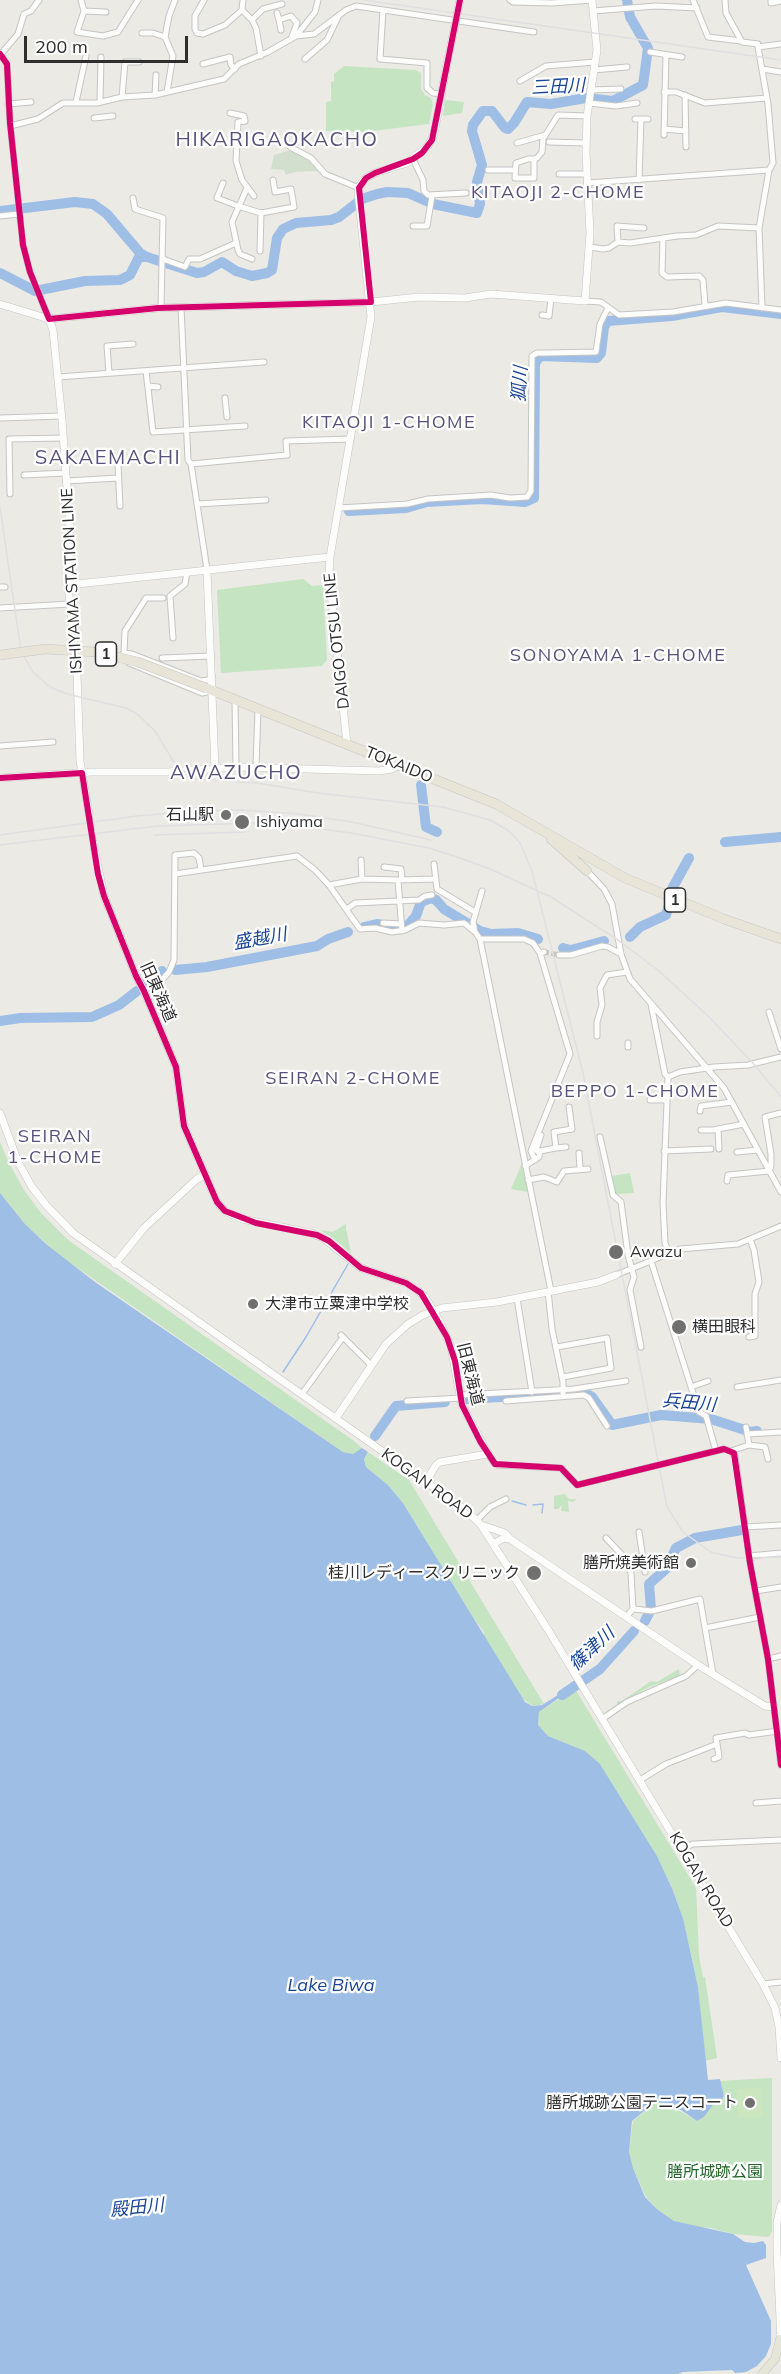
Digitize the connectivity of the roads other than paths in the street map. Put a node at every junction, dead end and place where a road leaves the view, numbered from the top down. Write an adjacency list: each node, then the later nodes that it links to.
1 (39, 0): 37 (street)
2 (81, 0): 21 (street)
3 (175, 0): 31 (street)
4 (204, 0): 19 (street)
5 (243, 0): 19 (street)
6 (318, 0): 32 (street)
7 (460, 0): 59 (street, bridge)
8 (510, 0): 14 (street)
9 (592, 0): 14 (street); 22 (street)
10 (702, 0): 15 (street)
11 (725, 0): 33 (street)
12 (771, 0): 16 (street)
13 (137, 1): 21 (street)
14 (538, 1)
15 (693, 1): 18 (street)
16 (781, 1)
17 (282, 4): 26 (street)
18 (697, 8): 22 (street); 33 (street)
19 (242, 10): 26 (street)
20 (383, 10): 25 (street); 29 (street); 59 (street)
21 (84, 11): 23 (street)
22 (593, 11): 46 (street)
23 (106, 12)
24 (277, 13): 27 (street)
25 (340, 14): 32 (street); 43 (street)
26 (252, 20): 39 (street)
27 (279, 20): 28 (street); 32 (street)
28 (281, 30)
29 (534, 32)
30 (142, 33): 31 (street)
31 (165, 37): 56 (street)
32 (293, 37): 39 (street)
33 (741, 41): 35 (street)
34 (781, 44): 35 (street)
35 (758, 47): 50 (street)
36 (650, 52): 40 (street)
37 (0, 54): 48 (street)
38 (86, 56): 65 (street)
39 (261, 56): 49 (street)
40 (666, 56): 42 (street); 57 (street)
41 (101, 57): 66 (street)
42 (682, 57)
43 (304, 59)
44 (140, 62): 61 (street)
45 (203, 64): 49 (street)
46 (595, 66): 47 (street); 54 (street); 62 (street)
47 (627, 67)
48 (7, 69): 51 (street); 67 (street)
49 (235, 69): 56 (street)
50 (762, 69): 52 (street); 63 (street)
51 (0, 70)
52 (781, 72)
53 (156, 75): 58 (street)
54 (520, 81)
55 (621, 89): 62 (street)
56 (166, 92): 58 (street)
57 (664, 92): 60 (street); 76 (street)
58 (155, 94): 61 (street)
59 (442, 94): 83 (street)
60 (685, 95): 63 (street); 76 (street)
61 (122, 97): 66 (street)
62 (589, 97): 68 (street); 73 (street)
63 (767, 98): 87 (street)
64 (31, 102): 67 (street)
65 (75, 102): 66 (street); 75 (street)
66 (98, 102): 72 (street)
67 (8, 104): 71 (street)
68 (637, 104)
69 (230, 113): 94 (street)
70 (0, 115): 71 (street)
71 (9, 115): 75 (street)
72 (113, 116)
73 (586, 116): 77 (street); 80 (street)
74 (648, 119): 91 (street)
75 (10, 126): 101 (street)
76 (686, 131): 82 (street)
77 (545, 135): 79 (street); 84 (street)
78 (554, 141): 80 (street)
79 (517, 143)
80 (586, 143): 89 (street)
81 (290, 147): 95 (street)
82 (686, 147)
83 (413, 159): 95 (street); 99 (street)
84 (534, 159): 86 (street); 86 (street)
85 (488, 170): 86 (street)
86 (515, 170)
87 (770, 170): 91 (street); 106 (street)
88 (559, 174): 89 (street)
89 (587, 174): 93 (street)
90 (273, 180): 102 (street)
91 (639, 180): 93 (street)
92 (223, 183): 100 (street)
93 (587, 183): 110 (street)
94 (247, 188): 97 (street); 100 (street)
95 (359, 188): 116 (street, DAIGO OTSU LINE)
96 (466, 194): 99 (street)
97 (254, 196)
98 (133, 198): 113 (street)
99 (431, 200): 104 (street)
100 (238, 206): 102 (street); 109 (street)
101 (19, 210): 103 (street); 125 (street)
102 (261, 213): 111 (street)
103 (0, 216)
104 (413, 226)
105 (644, 228): 108 (street)
106 (759, 228): 107 (street); 122 (street)
107 (663, 238): 108 (street); 118 (street)
108 (618, 242): 110 (street)
109 (236, 243): 112 (street); 113 (street)
110 (590, 246): 115 (street)
111 (260, 251)
112 (252, 259)
113 (163, 262): 120 (street)
114 (551, 298): 115 (street); 116 (street); 124 (street)
115 (585, 301): 121 (street)
116 (371, 302): 119 (street); 141 (street, DAIGO OTSU LINE)
117 (0, 304): 125 (street)
118 (705, 305): 121 (street); 122 (street)
119 (181, 307): 120 (street); 128 (street)
120 (161, 308): 125 (street)
121 (608, 308): 151 (street)
122 (762, 308): 123 (street)
123 (781, 310)
124 (542, 315)
125 (49, 319): 131 (street, ISHIYAMA STATION LINE)
126 (133, 344): 130 (street)
127 (264, 362): 128 (street)
128 (183, 368): 129 (street); 139 (street)
129 (146, 371): 130 (street); 132 (street)
130 (109, 373): 131 (street)
131 (58, 377): 135 (street, ISHIYAMA STATION LINE)
132 (148, 386): 133 (street); 139 (street)
133 (158, 387)
134 (225, 398): 136 (street)
135 (62, 416): 137 (street); 140 (street, ISHIYAMA STATION LINE)
136 (227, 417)
137 (0, 418)
138 (245, 426): 139 (street)
139 (186, 430): 143 (street)
140 (63, 438): 145 (street, ISHIYAMA STATION LINE); 147 (street)
141 (351, 439): 143 (street); 151 (street, DAIGO OTSU LINE)
142 (118, 464): 146 (street)
143 (191, 465): 149 (street)
144 (24, 475): 145 (street)
145 (66, 477): 146 (street); 155 (street, ISHIYAMA STATION LINE)
146 (118, 478): 150 (street)
147 (10, 494)
148 (266, 500): 149 (street)
149 (197, 504): 153 (street)
150 (120, 506)
151 (339, 508): 152 (street, DAIGO OTSU LINE)
152 (330, 557): 153 (street); 170 (street, DAIGO OTSU LINE)
153 (207, 570): 154 (street); 163 (street)
154 (187, 573): 155 (street); 159 (street)
155 (68, 585): 157 (street, ISHIYAMA STATION LINE)
156 (163, 598): 162 (street)
157 (70, 604): 158 (street); 160 (street, ISHIYAMA STATION LINE)
158 (0, 608)
159 (173, 638)
160 (75, 650): 161 (street); 162 (street); 176 (street, ISHIYAMA STATION LINE)
161 (0, 655): 166 (highway, TOKAIDO / 1, bridge)
162 (123, 655): 166 (street); 166 (street)
163 (211, 656): 164 (street); 165 (street)
164 (162, 658)
165 (212, 676): 166 (street); 166 (street)
166 (206, 687): 167 (highway, TOKAIDO / 1); 175 (street)
167 (235, 700): 168 (highway, TOKAIDO / 1); 173 (street)
168 (258, 709): 170 (highway, TOKAIDO / 1); 174 (street)
169 (52, 742): 171 (street)
170 (346, 744): 172 (highway, TOKAIDO / 1)
171 (0, 746)
172 (399, 765): 174 (street); 179 (highway, TOKAIDO / 1)
173 (236, 767): 174 (street); 175 (street)
174 (256, 767)
175 (215, 769): 176 (street)
176 (82, 772): 177 (street); 178 (street)
177 (0, 778)
178 (89, 814)
179 (544, 831): 181 (highway, TOKAIDO / 1); 187 (highway)
180 (94, 847): 206 (street, 旧東海道)
181 (573, 849): 183 (highway, TOKAIDO / 1); 187 (highway)
182 (361, 860): 189 (street)
183 (592, 860): 187 (highway); 202 (highway, TOKAIDO / 1)
184 (434, 864): 190 (street)
185 (384, 867): 191 (street)
186 (201, 869): 188 (street); 188 (street); 192 (street)
187 (587, 871): 204 (street)
188 (175, 874): 206 (street)
189 (362, 879): 191 (street); 192 (street)
190 (435, 879): 191 (street); 197 (street)
191 (400, 880): 195 (street)
192 (329, 885): 196 (street)
193 (482, 891): 197 (street)
194 (432, 896): 195 (street)
195 (399, 901): 196 (street); 199 (street)
196 (347, 909): 199 (street)
197 (475, 912): 200 (street)
198 (383, 923): 199 (street)
199 (402, 927): 200 (street)
200 (475, 932): 201 (street)
201 (480, 939): 231 (street); 233 (street)
202 (781, 939)
203 (559, 954): 204 (street)
204 (621, 954): 205 (street)
205 (627, 972): 207 (street); 209 (street)
206 (144, 991): 242 (street, 旧東海道)
207 (650, 1003): 213 (street); 214 (street)
208 (769, 1012): 210 (street)
209 (597, 1036)
210 (779, 1037): 211 (street)
211 (781, 1049)
212 (781, 1057): 213 (street)
213 (706, 1068): 214 (street); 217 (street)
214 (668, 1077): 216 (street)
215 (650, 1100): 216 (street)
216 (667, 1100): 234 (street)
217 (732, 1102): 219 (street); 222 (street)
218 (569, 1107): 228 (street)
219 (700, 1111)
220 (0, 1113): 250 (street, KOGAN ROAD)
221 (781, 1113): 241 (street)
222 (744, 1124): 224 (street); 232 (street)
223 (701, 1130): 224 (street)
224 (718, 1130): 230 (street)
225 (542, 1135): 237 (street)
226 (600, 1137): 251 (street)
227 (566, 1147): 228 (street)
228 (556, 1148): 237 (street)
229 (726, 1148): 230 (street)
230 (714, 1149): 234 (street)
231 (531, 1150): 233 (street); 237 (street)
232 (758, 1150): 235 (street); 241 (street)
233 (522, 1151): 238 (street)
234 (664, 1151): 248 (street)
235 (737, 1152)
236 (579, 1153): 239 (street)
237 (539, 1158): 238 (street)
238 (525, 1166): 243 (street)
239 (580, 1169): 240 (street); 243 (street)
240 (588, 1169)
241 (769, 1171): 244 (street); 245 (street)
242 (205, 1175): 250 (street); 255 (street, 旧東海道)
243 (528, 1180): 253 (street)
244 (727, 1181)
245 (781, 1192)
246 (781, 1226): 247 (street)
247 (750, 1239): 248 (street); 256 (street)
248 (669, 1253): 249 (street)
249 (651, 1262): 251 (street); 264 (street)
250 (115, 1264): 268 (street, KOGAN ROAD)
251 (631, 1269): 252 (street); 258 (street)
252 (616, 1275): 253 (street)
253 (549, 1291): 254 (street); 257 (street)
254 (517, 1298): 255 (street); 266 (street)
255 (433, 1311): 259 (street); 269 (street, 旧東海道)
256 (749, 1336)
257 (557, 1347): 260 (street); 260 (street)
258 (641, 1347)
259 (371, 1365): 268 (street); 272 (street)
260 (562, 1377): 267 (street)
261 (781, 1380): 265 (street)
262 (626, 1381): 267 (street)
263 (708, 1381): 264 (street)
264 (691, 1387): 276 (street)
265 (737, 1387)
266 (532, 1392): 267 (street); 269 (street)
267 (563, 1393): 271 (street); 273 (street)
268 (302, 1395): 272 (street, KOGAN ROAD)
269 (460, 1396): 270 (street); 278 (street, 旧東海道)
270 (407, 1401)
271 (506, 1401)
272 (336, 1418): 280 (street, KOGAN ROAD)
273 (607, 1426)
274 (781, 1432): 275 (street)
275 (749, 1445): 277 (street); 279 (street)
276 (716, 1451): 277 (street); 278 (street)
277 (731, 1451): 284 (street)
278 (488, 1454): 280 (street)
279 (768, 1459)
280 (426, 1482): 282 (street, KOGAN ROAD)
281 (506, 1499): 282 (street)
282 (479, 1522): 287 (street); 288 (street, KOGAN ROAD)
283 (781, 1525): 284 (street)
284 (745, 1527): 290 (street)
285 (639, 1532): 291 (street)
286 (606, 1538): 294 (street)
287 (510, 1539): 288 (street); 295 (street)
288 (495, 1543): 303 (street, KOGAN ROAD)
289 (781, 1553): 290 (street)
290 (749, 1556): 293 (street)
291 (645, 1572)
292 (781, 1587): 293 (street)
293 (756, 1591): 296 (street)
294 (633, 1609): 295 (street); 297 (street)
295 (626, 1617): 300 (street)
296 (760, 1617): 297 (street); 299 (street)
297 (705, 1628): 301 (street)
298 (781, 1656): 299 (street)
299 (768, 1659): 302 (street)
300 (698, 1665): 301 (street); 303 (street)
301 (713, 1674): 302 (street)
302 (774, 1707): 304 (street)
303 (602, 1719): 308 (street, KOGAN ROAD)
304 (778, 1731): 305 (street); 307 (street)
305 (717, 1744): 306 (street); 308 (street)
306 (714, 1759)
307 (781, 1765)
308 (640, 1780): 312 (street, KOGAN ROAD)
309 (781, 1801): 310 (street)
310 (756, 1803)
311 (781, 1840): 312 (street)
312 (681, 1849): 314 (street, KOGAN ROAD)
313 (781, 1982): 314 (street)
314 (763, 1984): 315 (street, KOGAN ROAD)
315 (781, 2058)
316 (781, 2205): 317 (street)
317 (781, 2341): 318 (main road)
318 (762, 2374)

